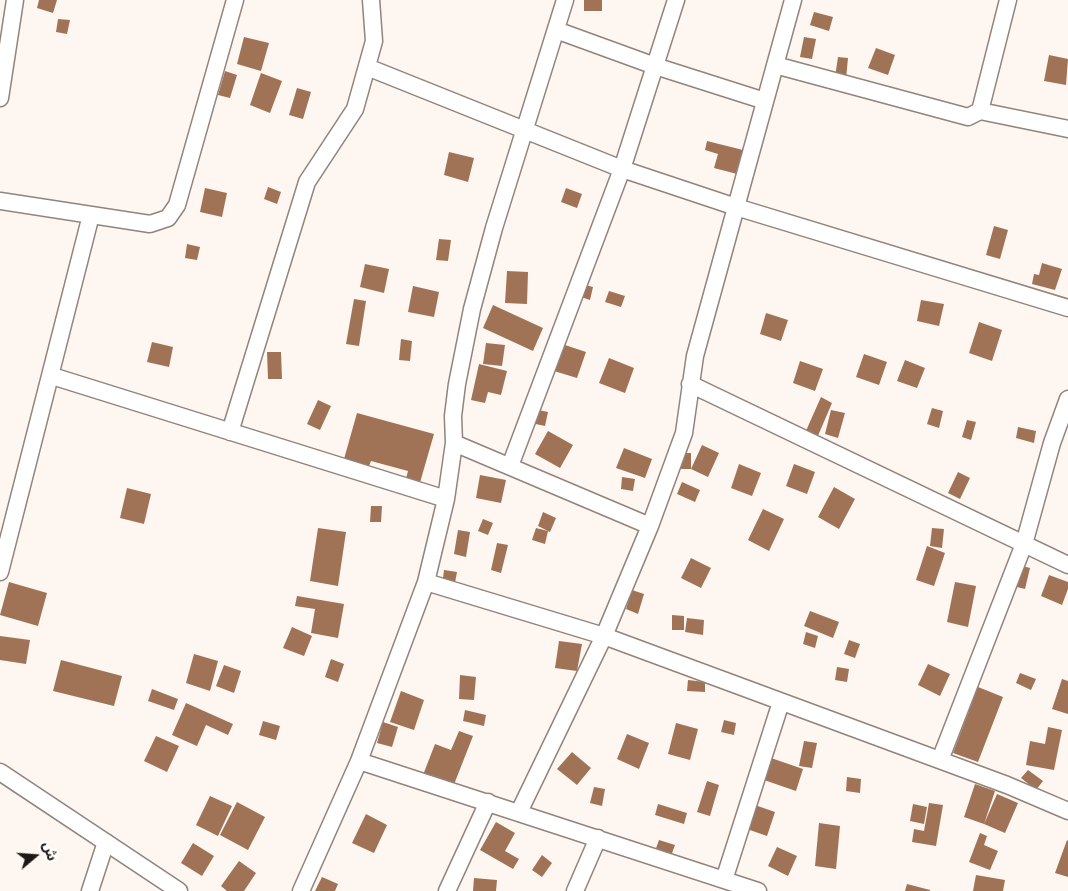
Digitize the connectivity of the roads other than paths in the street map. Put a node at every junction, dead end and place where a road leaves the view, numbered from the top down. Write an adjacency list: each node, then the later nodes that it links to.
1 (15, 0): 12 (street)
2 (235, 0): 20 (street)
3 (370, 0): 11 (street)
4 (564, 0): 8 (street)
5 (676, 0): 10 (street)
6 (793, 0): 9 (street)
7 (1008, 0): 14 (street)
8 (556, 30): 10 (street); 16 (street)
9 (775, 65): 13 (street); 14 (street)
10 (655, 66): 13 (street); 17 (street)
11 (367, 67): 16 (street); 25 (street)
12 (0, 98)
13 (765, 101): 19 (street)
14 (980, 111): 15 (street)
15 (1068, 129)
16 (525, 131): 17 (street); 26 (street)
17 (622, 169): 19 (street); 27 (street)
18 (0, 201): 20 (street)
19 (736, 208): 21 (street); 23 (street)
20 (92, 215): 22 (street)
21 (1068, 308)
22 (52, 376): 25 (street); 32 (street)
23 (690, 384): 29 (street); 30 (street)
24 (1068, 399): 30 (street)
25 (230, 432): 28 (street)
26 (454, 443): 27 (street); 28 (street)
27 (510, 466): 29 (street)
28 (446, 499): 33 (street)
29 (650, 526): 34 (street)
30 (1024, 544): 31 (street); 36 (street)
31 (1068, 565)
32 (0, 572)
33 (426, 582): 34 (street); 37 (street)
34 (604, 636): 35 (street); 41 (street)
35 (781, 702): 36 (street); 44 (street)
36 (940, 760): 40 (street)
37 (359, 761): 39 (street); 47 (street)
38 (0, 772): 43 (street)
39 (488, 802): 41 (street); 48 (street)
40 (1068, 810)
41 (519, 812): 42 (street)
42 (598, 838): 44 (street); 49 (street)
43 (106, 842): 45 (street); 46 (street)
44 (724, 880): 50 (street)
45 (90, 891)
46 (180, 891)
47 (301, 891)
48 (447, 891)
49 (575, 891)
50 (758, 891)

